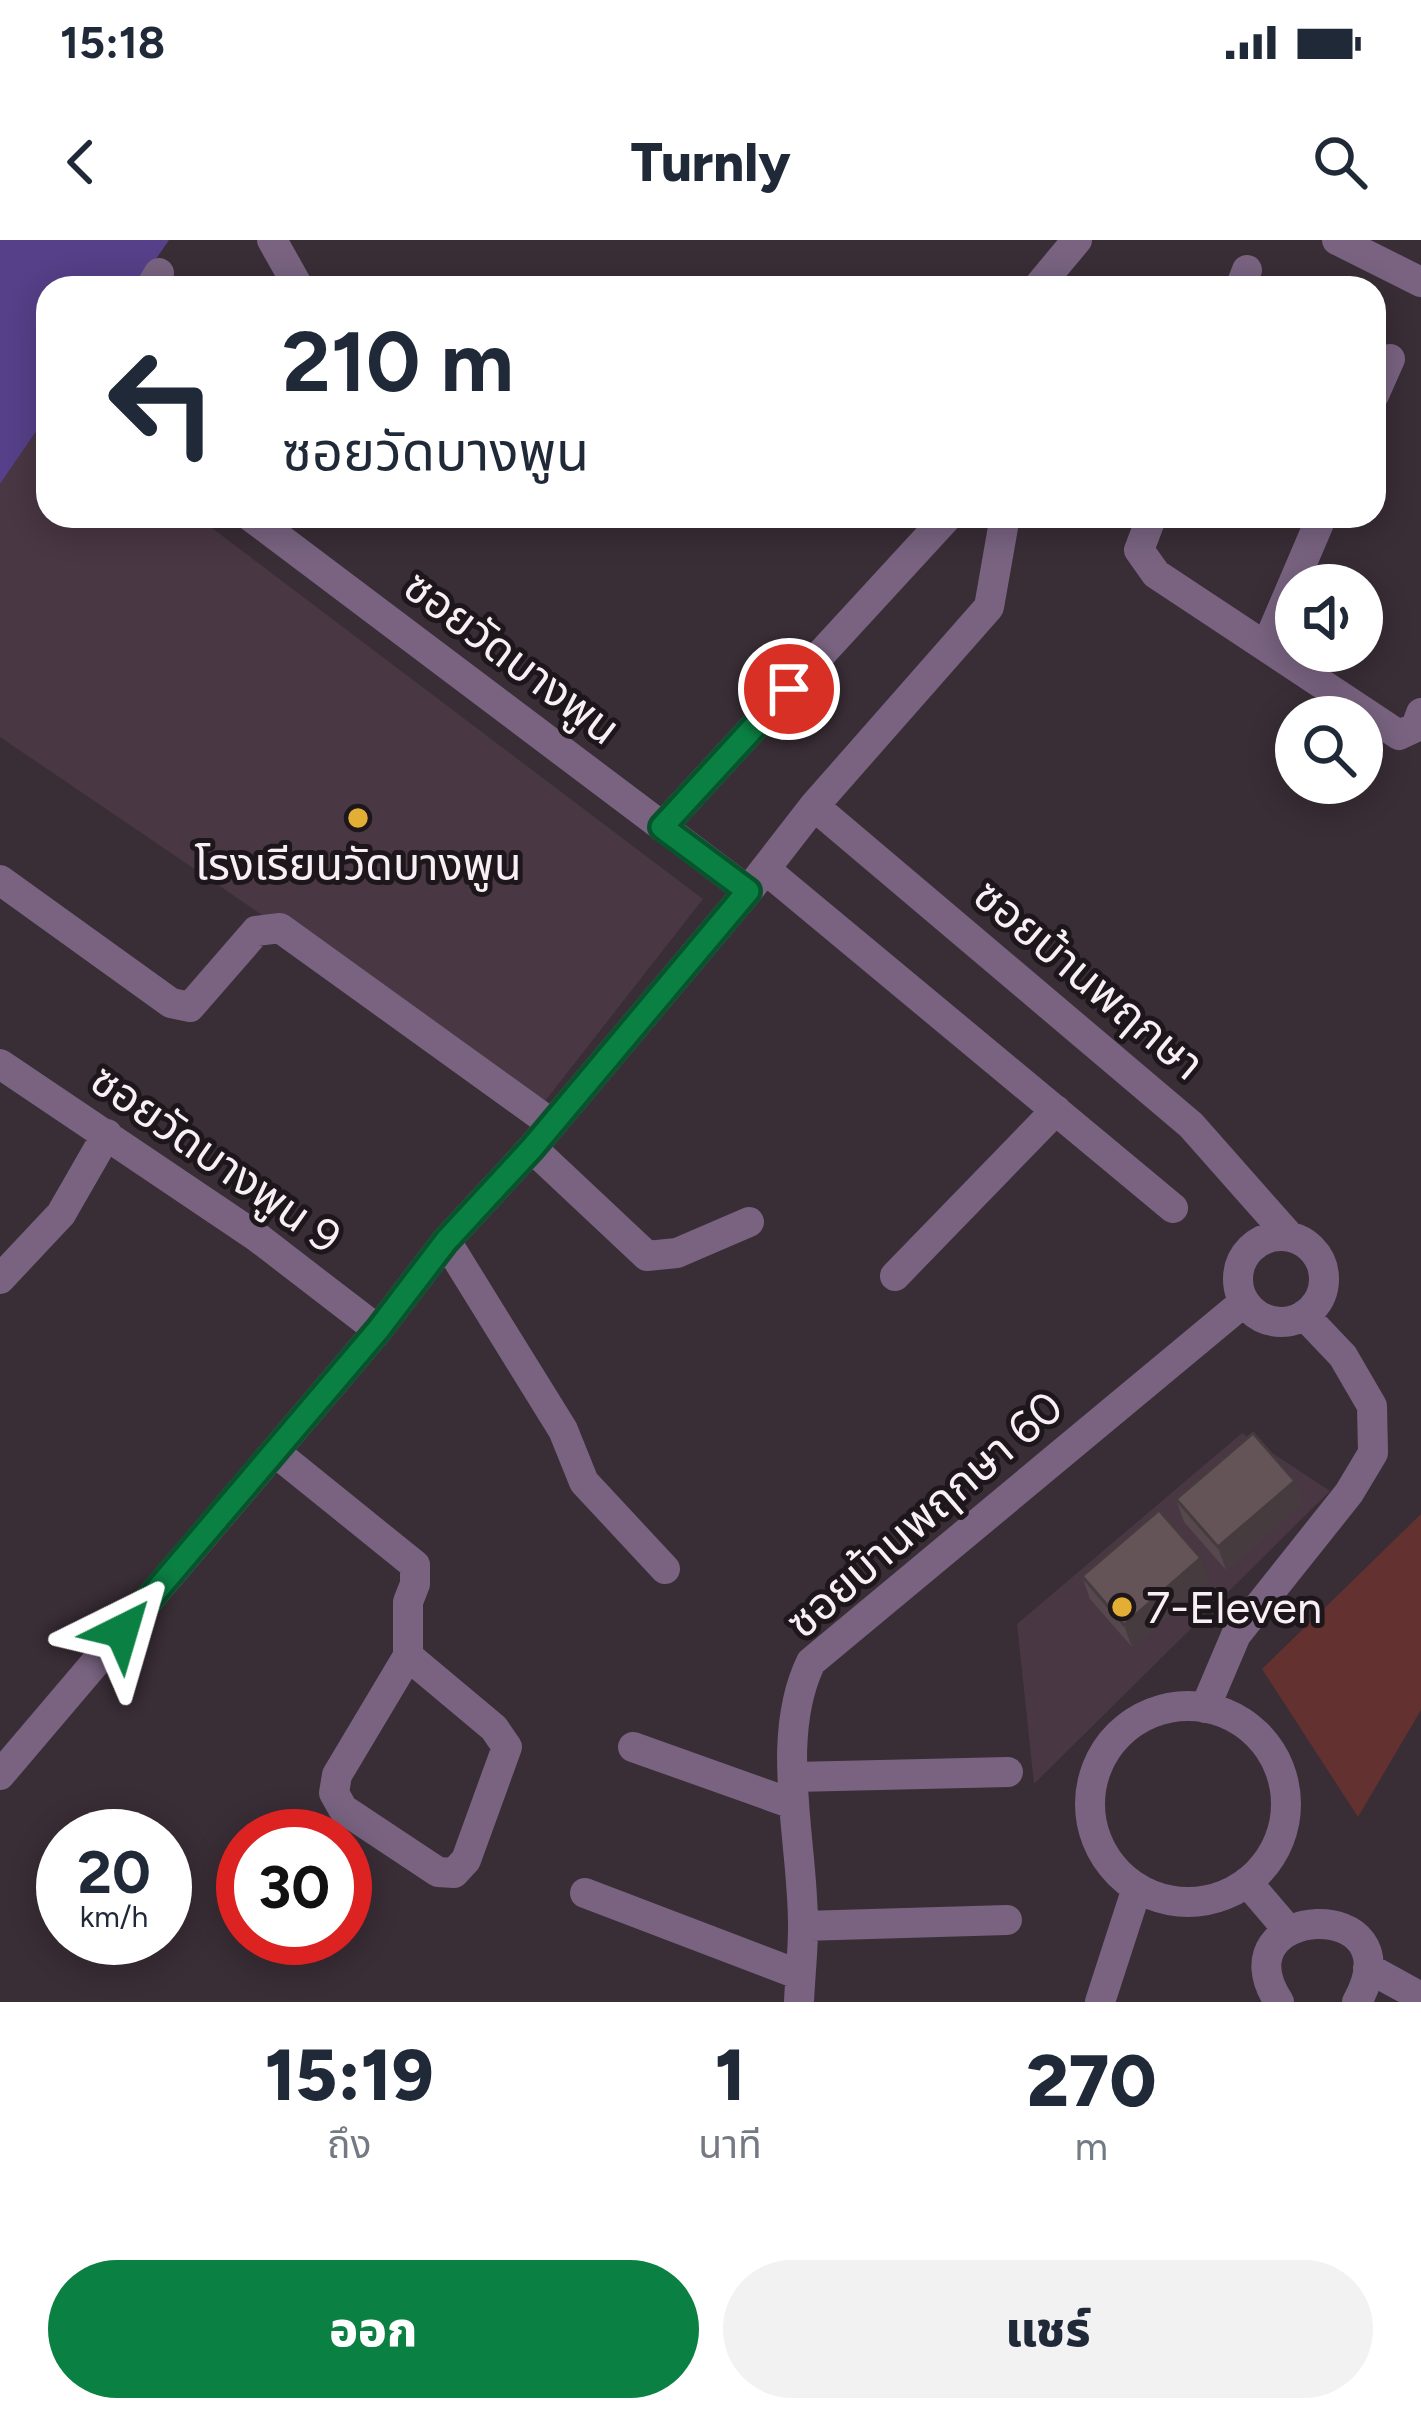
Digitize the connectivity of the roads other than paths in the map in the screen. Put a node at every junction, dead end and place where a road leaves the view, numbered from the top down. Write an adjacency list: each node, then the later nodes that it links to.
1 (272, 240): 4 (street)
2 (1077, 240): 5 (street)
3 (1337, 240): 6 (street)
4 (292, 276)
5 (1046, 276)
6 (1421, 282)
7 (1390, 358): 8 (street)
8 (1386, 367)
9 (276, 528): 17 (street, ซอยวัดบางพูน)
10 (937, 528): 17 (street)
11 (1002, 528): 16 (street)
12 (1148, 528): 14 (street)
13 (1317, 528): 14 (street)
14 (1267, 647): 15 (street)
15 (1421, 713)
16 (814, 806): 19 (street); 26 (street, ซอยบ้านพฤกษา)
17 (662, 827): 19 (street, ซอยวัดบางพูน)
18 (0, 880): 23 (street)
19 (757, 880): 21 (street, ซอยวัดบางพูน); 23 (street)
20 (0, 1064): 22 (street, ซอยวัดบางพูน 9)
21 (1056, 1111): 24 (street, ซอยวัดบางพูน); 28 (street)
22 (107, 1134): 29 (street); 32 (street, ซอยวัดบางพูน 9)
23 (542, 1136): 25 (street); 27 (street)
24 (1173, 1208)
25 (749, 1222)
26 (1290, 1237): 30 (street); 31 (street, ซอยบ้านพฤกษา)
27 (446, 1241): 32 (street); 34 (street)
28 (895, 1276)
29 (0, 1279)
30 (1244, 1302): 31 (street); 40 (street, ซอยบ้านพฤกษา 60)
31 (1304, 1316): 36 (street)
32 (378, 1330): 33 (street)
33 (275, 1452): 35 (street); 39 (street)
34 (665, 1569)
35 (408, 1657): 35 (street)
36 (1205, 1708): 41 (street); 42 (street)
37 (633, 1747): 40 (street)
38 (1008, 1772): 40 (street)
39 (0, 1775)
40 (793, 1791): 45 (street, ซอยบ้านพฤกษา 60)
41 (1247, 1882): 42 (street); 46 (street)
42 (1137, 1888): 50 (street)
43 (585, 1893): 48 (street)
44 (1007, 1920): 45 (street)
45 (803, 1926): 48 (street, ซอยบ้านพฤกษา 60)
46 (1289, 1930): 47 (street); 51 (street)
47 (1368, 1968): 49 (street); 52 (street)
48 (799, 1988)
49 (1421, 1997)
50 (1100, 2002)
51 (1280, 2002)
52 (1357, 2002)

